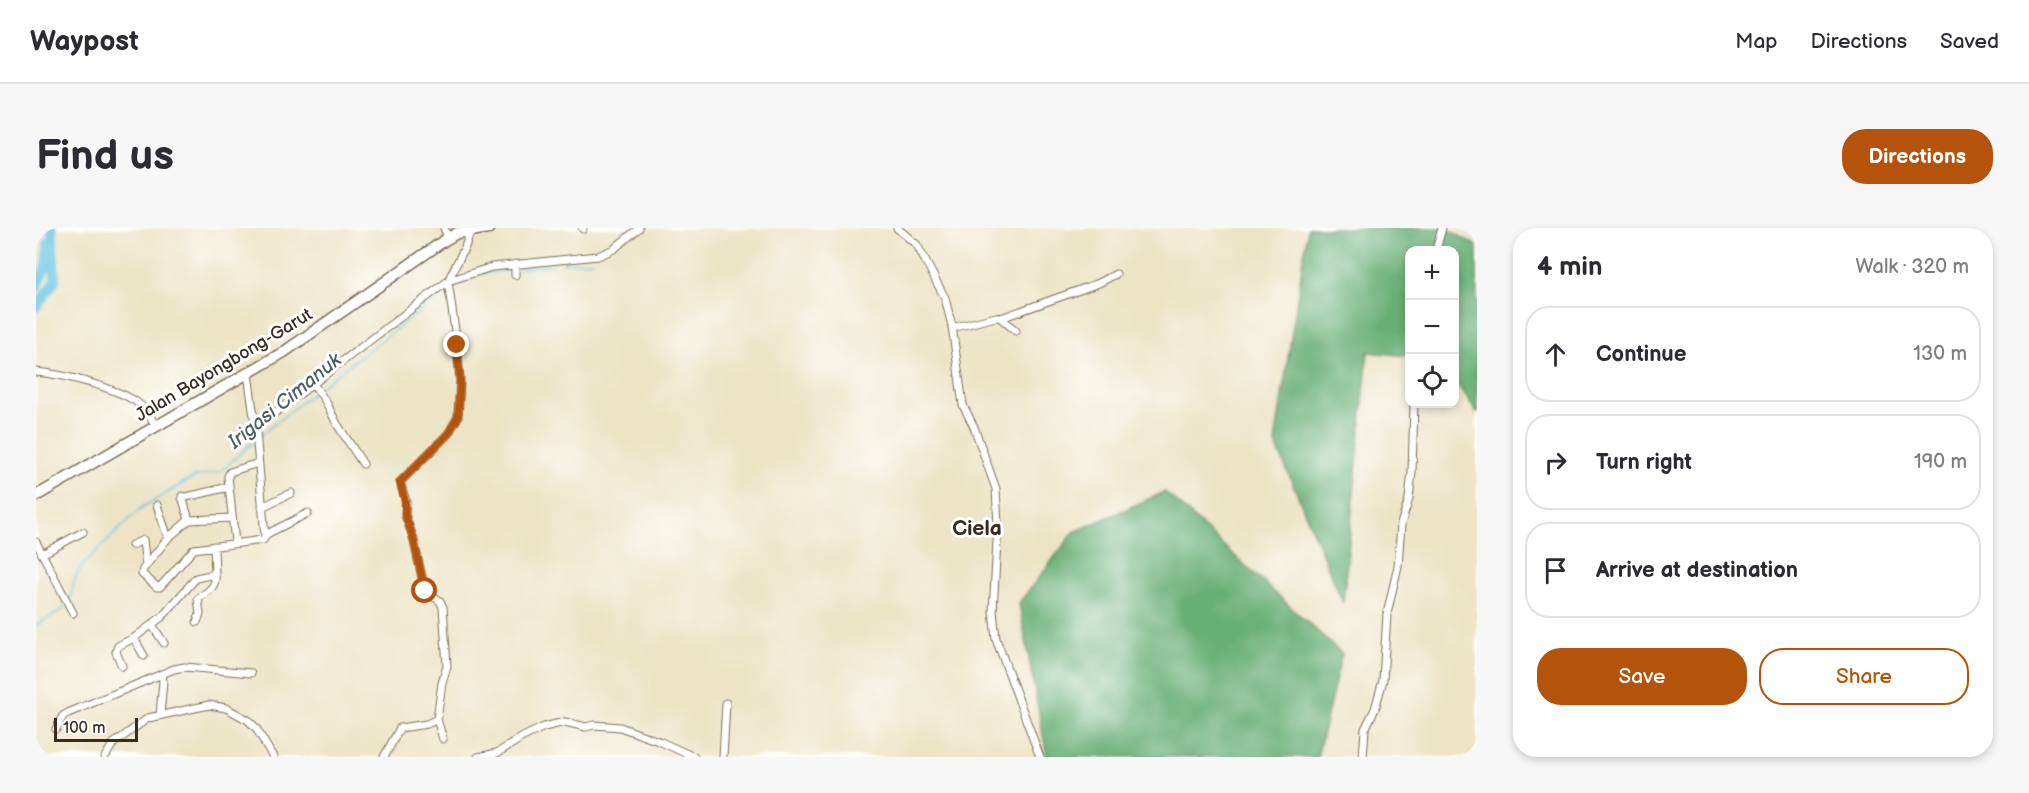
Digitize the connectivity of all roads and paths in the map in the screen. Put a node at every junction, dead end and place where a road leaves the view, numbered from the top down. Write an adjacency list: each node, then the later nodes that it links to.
1 (489, 228): 5 (main road, Jalan Bayongbong-Garut)
2 (639, 228): 9 (street)
3 (897, 228): 11 (street)
4 (1442, 228): 7 (street)
5 (470, 231): 6 (main road, Jalan Bayongbong-Garut); 9 (street)
6 (446, 233): 14 (main road, Jalan Bayongbong-Garut)
7 (1437, 246)
8 (1116, 274): 10 (street)
9 (449, 284): 15 (street); 50 (street)
10 (1001, 318): 11 (street); 12 (street)
11 (952, 328): 59 (street)
12 (1016, 331)
13 (36, 372): 17 (street)
14 (248, 374): 17 (main road, Jalan Bayongbong-Garut); 18 (street)
15 (316, 387): 18 (street); 20 (street)
16 (1414, 408): 60 (street)
17 (156, 426): 23 (main road, Jalan Bayongbong-Garut)
18 (255, 430): 19 (street)
19 (258, 463): 21 (street); 25 (street)
20 (363, 464)
21 (229, 487): 27 (street); 28 (street)
22 (291, 493): 25 (street)
23 (36, 496)
24 (157, 505): 31 (street)
25 (262, 507): 30 (street)
26 (308, 513): 30 (street)
27 (232, 518): 28 (street); 33 (street)
28 (189, 520): 31 (street)
29 (83, 532): 36 (street)
30 (265, 535): 33 (street)
31 (168, 538): 37 (street)
32 (36, 542): 36 (street)
33 (235, 543): 35 (street)
34 (132, 545): 37 (street)
35 (214, 546): 37 (street); 38 (street)
36 (42, 554): 39 (street)
37 (146, 566)
38 (215, 574): 40 (street); 41 (street)
39 (73, 613)
40 (197, 622)
41 (152, 625): 42 (street); 43 (street)
42 (134, 638): 44 (street); 45 (street)
43 (164, 643)
44 (144, 656)
45 (122, 666)
46 (251, 673): 47 (street)
47 (162, 674): 49 (street); 51 (street)
48 (726, 703): 58 (street)
49 (160, 715): 54 (street); 55 (street)
50 (437, 719): 52 (street); 53 (street)
51 (57, 729)
52 (442, 739)
53 (386, 756)
54 (105, 757)
55 (273, 757)
56 (478, 757): 57 (street)
57 (694, 757)
58 (723, 757)
59 (1040, 757)
60 (1363, 757)

